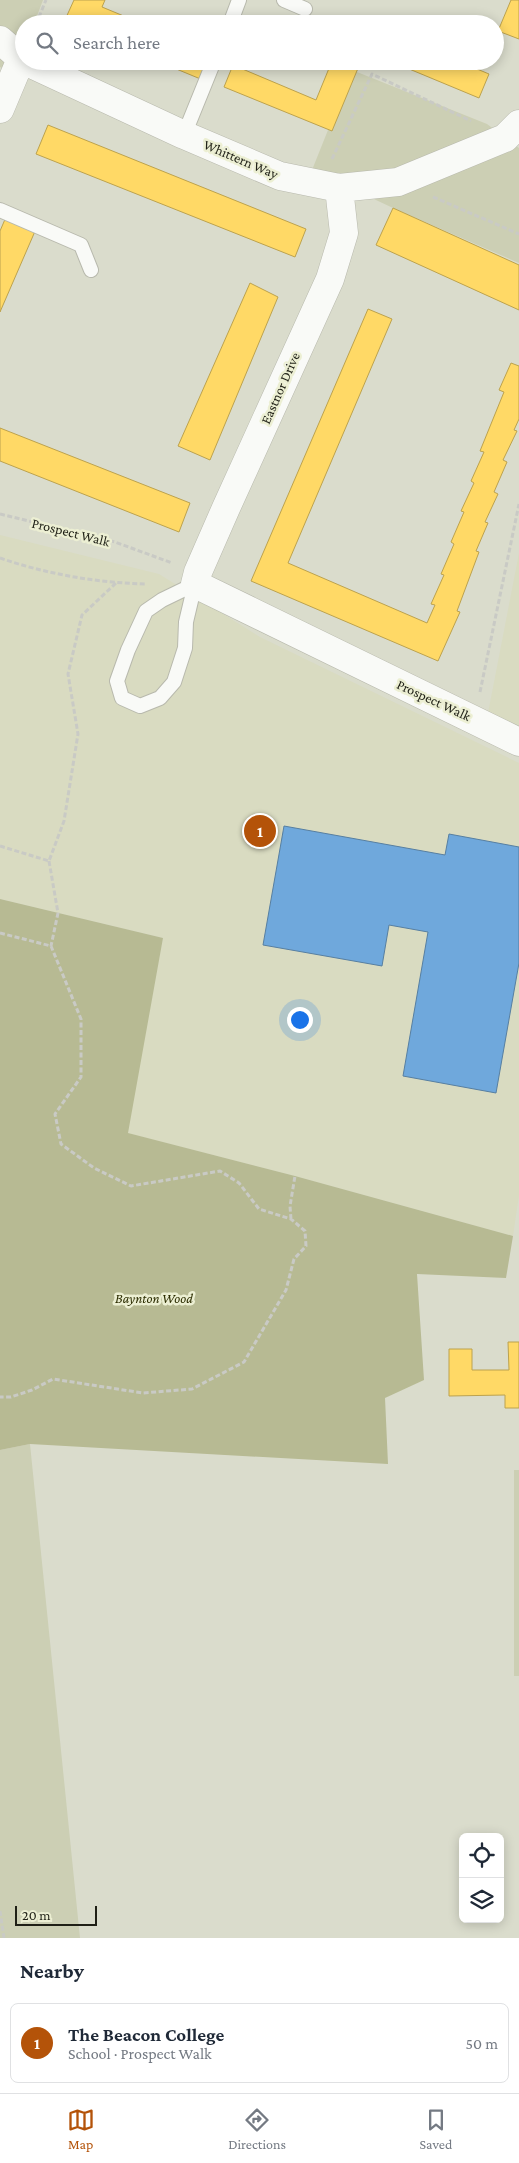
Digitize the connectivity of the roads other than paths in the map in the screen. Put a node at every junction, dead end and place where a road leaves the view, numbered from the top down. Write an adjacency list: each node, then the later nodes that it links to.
1 (239, 0): 4 (lane)
2 (284, 0): 3 (lane)
3 (305, 9)
4 (233, 15)
5 (0, 40): 6 (street, Whittern Way)
6 (15, 53)
7 (18, 70): 10 (street)
8 (44, 70): 12 (street, Whittern Way)
9 (210, 70): 12 (lane)
10 (0, 109)
11 (512, 131): 13 (street, Whittern Way)
12 (184, 135): 13 (street, Whittern Way)
13 (329, 186): 16 (street, Eastnor Drive)
14 (0, 210): 15 (lane)
15 (91, 270)
16 (197, 578): 16 (lane); 17 (street, Prospect Walk)
17 (519, 742)

